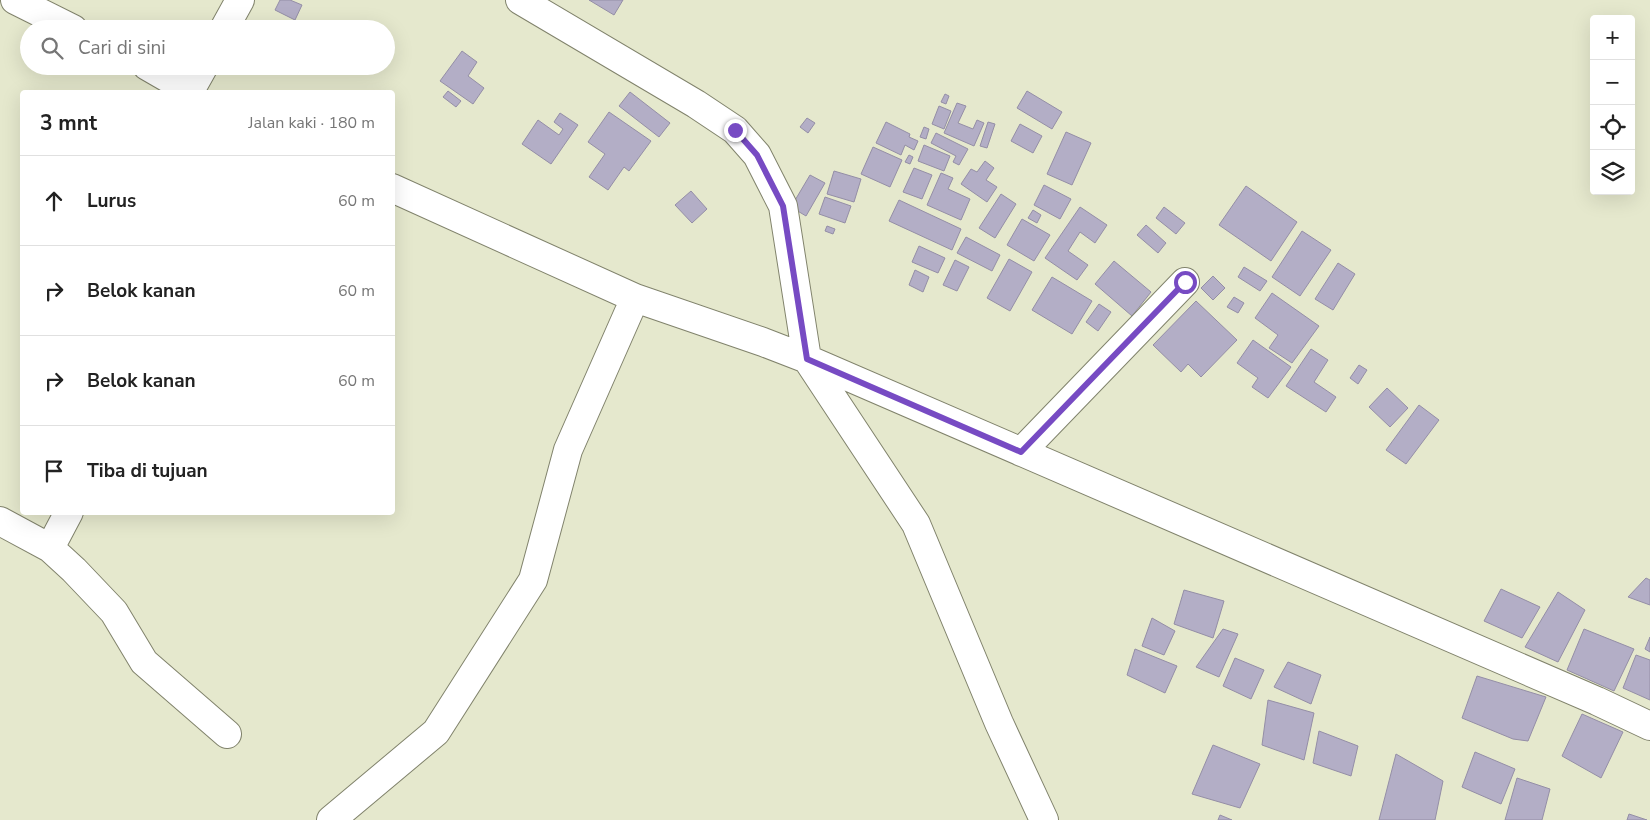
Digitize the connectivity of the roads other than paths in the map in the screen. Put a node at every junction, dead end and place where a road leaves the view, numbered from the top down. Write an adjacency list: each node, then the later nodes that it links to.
1 (15, 0): 4 (street)
2 (240, 0): 5 (street)
3 (520, 0): 13 (street)
4 (55, 20)
5 (229, 20)
6 (162, 75): 8 (street)
7 (200, 75): 9 (street)
8 (188, 90)
9 (192, 90)
10 (395, 189): 12 (street)
11 (1185, 282): 14 (street)
12 (635, 298): 13 (street); 20 (street)
13 (807, 359): 14 (street); 21 (street)
14 (1021, 452): 18 (street)
15 (67, 515): 17 (street)
16 (0, 521): 17 (street)
17 (50, 548): 19 (street)
18 (1650, 726)
19 (227, 734)
20 (331, 820)
21 (1044, 820)

